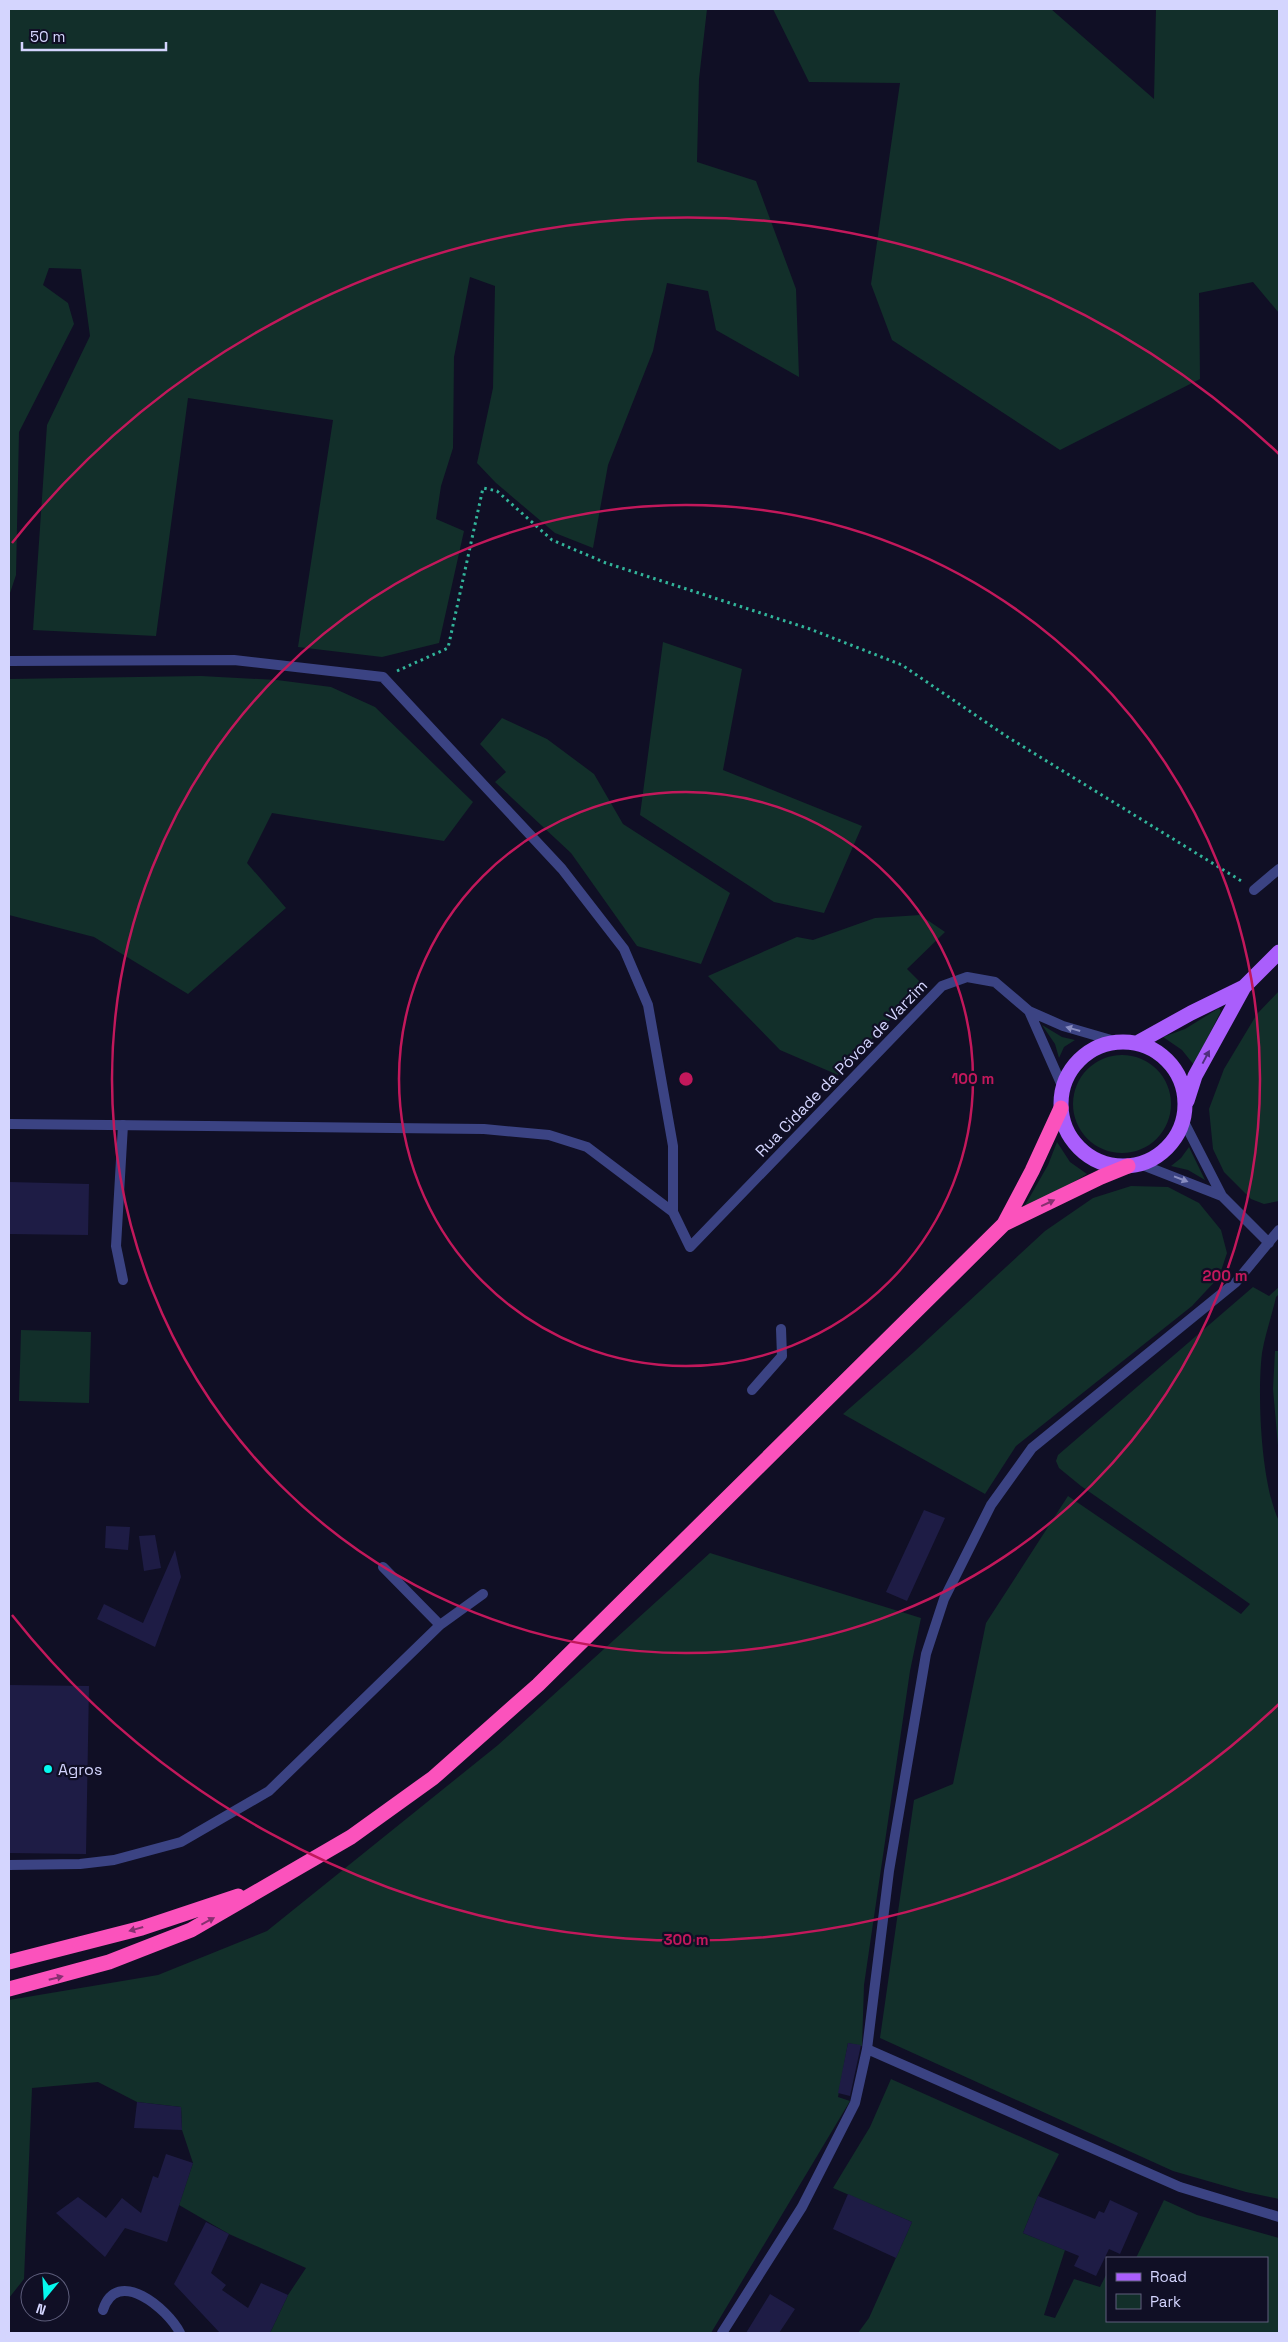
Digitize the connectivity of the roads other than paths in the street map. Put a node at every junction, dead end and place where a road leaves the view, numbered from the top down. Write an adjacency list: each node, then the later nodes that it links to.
1 (9, 661): 17 (street)
2 (1279, 869): 3 (street)
3 (1254, 890)
4 (1279, 952): 5 (main road)
5 (1244, 987): 8 (main road); 10 (main road, one-way to 5)
6 (1029, 1011): 7 (street, Rua Cidade da Póvoa de Varzim, one-way to 6); 9 (street); 17 (street, Rua Cidade da Póvoa de Varzim)
7 (1118, 1042): 8 (main road); 9 (main road)
8 (1137, 1043): 10 (main road)
9 (1063, 1088): 11 (main road)
10 (1187, 1102): 12 (main road)
11 (1061, 1108): 15 (main road); 18 (highway)
12 (1183, 1120): 15 (main road); 16 (street)
13 (9, 1124): 14 (street)
14 (123, 1125): 17 (street); 21 (street)
15 (1134, 1165): 16 (street, one-way to 16); 18 (highway, one-way to 15)
16 (1222, 1196): 20 (street)
17 (673, 1212)
18 (1004, 1224): 28 (highway)
19 (1279, 1230): 20 (street)
20 (1269, 1243): 31 (street)
21 (123, 1280)
22 (781, 1329): 23 (street)
23 (752, 1390)
24 (382, 1567): 26 (street)
25 (483, 1594): 26 (street)
26 (440, 1625): 27 (street)
27 (9, 1865)
28 (281, 1878): 29 (highway, one-way to 29); 30 (highway, one-way to 28)
29 (9, 1962)
30 (9, 1989)
31 (867, 2050): 32 (street); 35 (street)
32 (1279, 2217)
33 (103, 2310): 34 (street)
34 (180, 2333)
35 (722, 2333)

